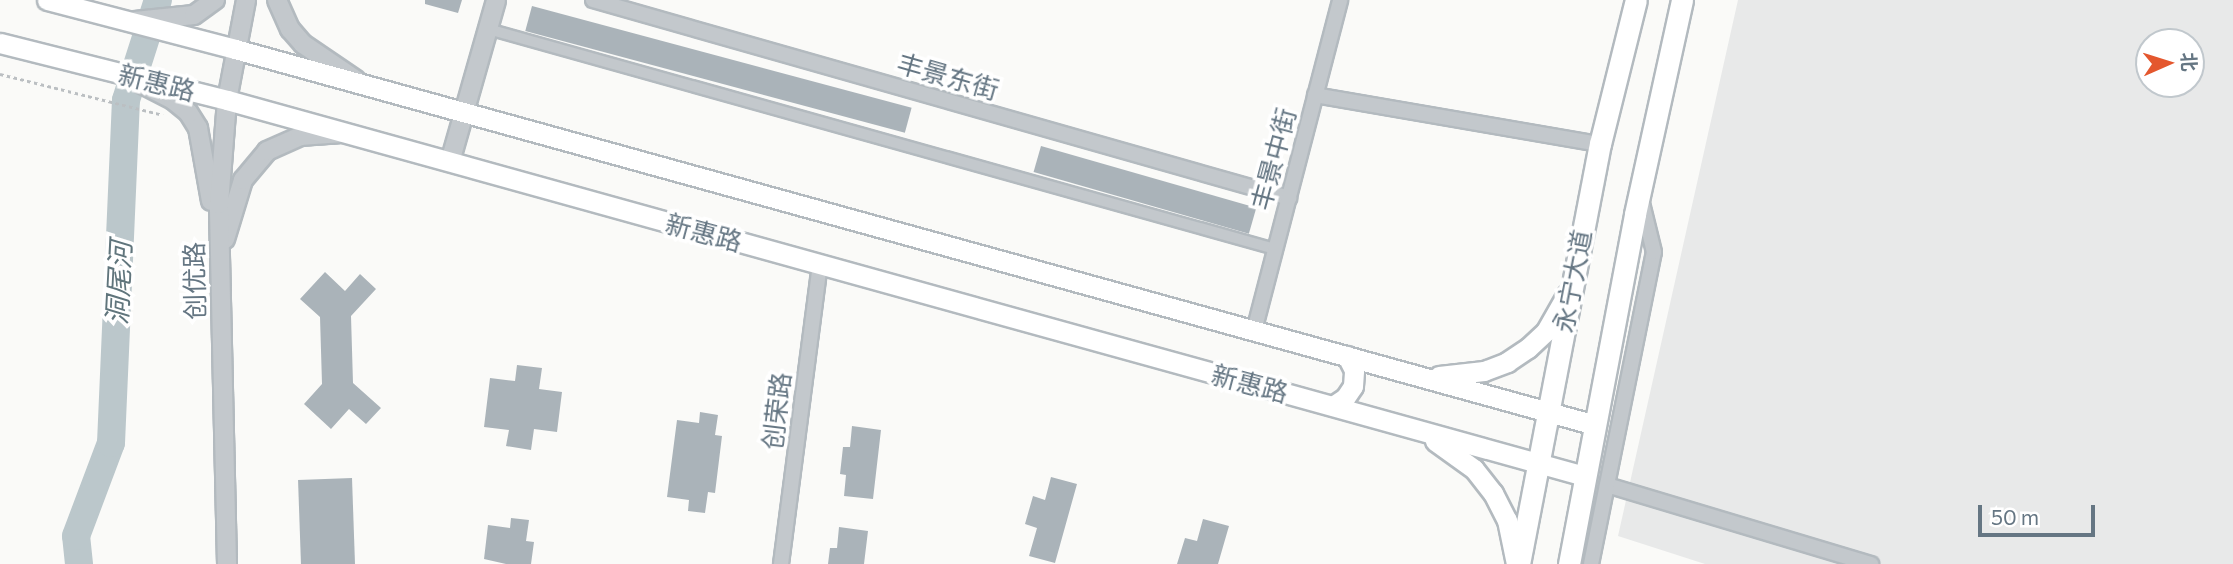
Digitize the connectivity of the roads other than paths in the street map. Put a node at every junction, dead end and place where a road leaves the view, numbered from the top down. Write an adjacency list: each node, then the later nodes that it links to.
1 (47, 0): 10 (main road, 新惠路)
2 (215, 0): 10 (street)
3 (246, 0): 13 (street, 创优路)
4 (277, 0): 14 (street)
5 (496, 0): 11 (street)
6 (593, 0): 23 (street, 丰景东街)
7 (1340, 0): 15 (street, 丰景中街)
8 (1636, 0): 20 (main road, 永宁大道)
9 (1682, 0): 22 (main road, 永宁大道)
10 (131, 22): 13 (main road, 新惠路)
11 (488, 29): 18 (street); 24 (street)
12 (0, 43): 17 (main road, 新惠路)
13 (235, 48): 14 (main road, 新惠路); 16 (street, 创优路)
14 (362, 84): 18 (main road, 新惠路)
15 (1315, 95): 20 (street); 23 (street, 丰景中街)
16 (227, 100): 17 (main road, 新惠路); 19 (main road, 新惠路); 25 (street, 创优路)
17 (173, 101): 25 (street)
18 (464, 112): 21 (street); 28 (main road, 新惠路)
19 (346, 133): 21 (main road, 新惠路); 25 (street)
20 (1600, 144): 27 (main road, 永宁大道)
21 (450, 162): 26 (main road, 新惠路)
22 (1639, 194): 33 (main road, 永宁大道); 37 (street)
23 (1289, 198): 24 (street, 丰景中街)
24 (1275, 249): 28 (street, 丰景中街)
25 (220, 256): 38 (street, 创优路)
26 (820, 264): 31 (main road, 新惠路); 39 (street, 创荣路)
27 (1570, 287): 30 (main road); 32 (main road, 永宁大道)
28 (1254, 331): 29 (main road, 新惠路)
29 (1347, 356): 30 (main road, 新惠路); 31 (main road)
30 (1419, 376): 32 (main road, 新惠路)
31 (1333, 406): 34 (main road, 新惠路)
32 (1549, 412): 33 (main road, 新惠路); 35 (main road, 永宁大道)
33 (1595, 425): 36 (main road, 永宁大道)
34 (1406, 426): 35 (main road); 40 (main road)
35 (1539, 463): 36 (main road); 40 (main road, 永宁大道)
36 (1585, 476): 41 (main road, 永宁大道)
37 (1607, 485): 42 (street); 43 (street)
38 (227, 564)
39 (781, 564)
40 (1518, 564)
41 (1569, 564)
42 (1591, 564)
43 (1871, 564)

